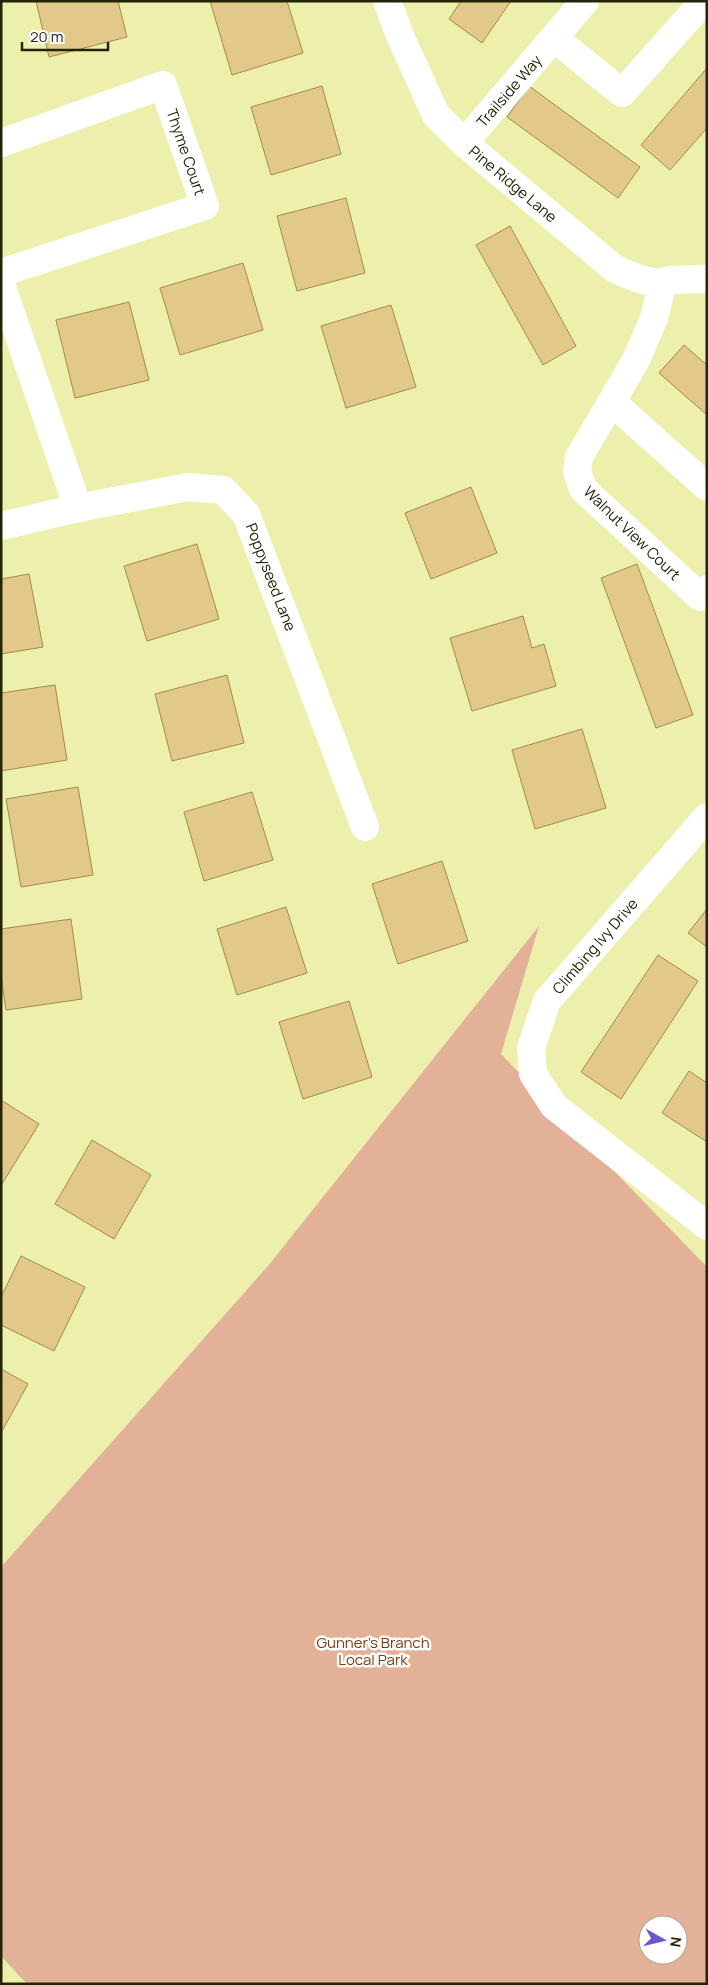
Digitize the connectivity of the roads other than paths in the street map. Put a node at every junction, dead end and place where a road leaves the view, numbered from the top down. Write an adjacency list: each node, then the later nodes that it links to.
1 (387, 1): 6 (street, Pine Ridge Lane)
2 (585, 1): 4 (street, Trailside Way)
3 (704, 1): 4 (street)
4 (554, 38): 6 (street, Trailside Way)
5 (1, 143): 7 (street, Thyme Court)
6 (464, 143): 9 (street, Pine Ridge Lane)
7 (1, 273)
8 (707, 280): 9 (street, Pine Ridge Lane)
9 (663, 282): 11 (street, Walnut View Court)
10 (1, 284): 13 (street)
11 (612, 402): 12 (street); 15 (street, Walnut View Court)
12 (707, 487)
13 (78, 508): 14 (street, Poppyseed Lane); 17 (street, Poppyseed Lane)
14 (1, 526)
15 (707, 589)
16 (707, 817): 18 (street, Climbing Ivy Drive)
17 (365, 827)
18 (707, 1226)

